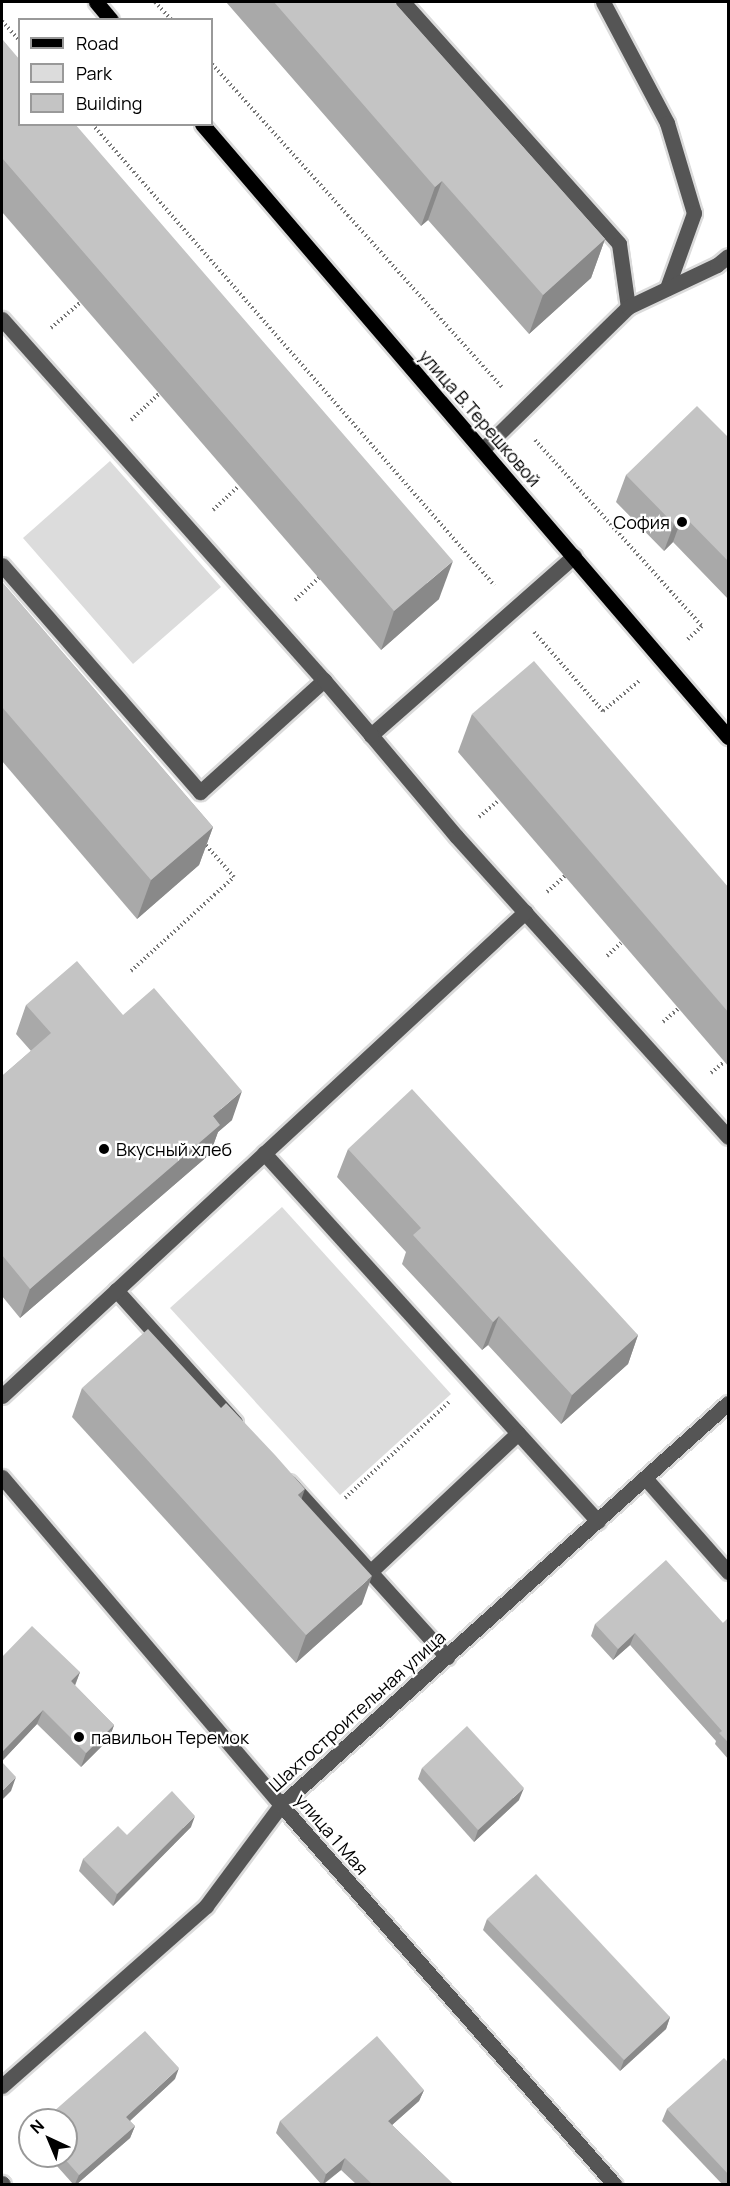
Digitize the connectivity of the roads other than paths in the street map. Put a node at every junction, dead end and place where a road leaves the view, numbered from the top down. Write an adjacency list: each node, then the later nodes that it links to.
1 (96, 2): 4 (main road)
2 (403, 2): 8 (street)
3 (603, 2): 7 (street)
4 (109, 18)
5 (204, 126): 10 (main road, улица В.Терешковой)
6 (729, 256): 7 (street)
7 (667, 288): 8 (street)
8 (628, 307): 10 (street)
9 (2, 319): 13 (street)
10 (482, 450): 11 (main road, улица В.Терешковой)
11 (574, 556): 14 (street); 15 (main road, улица В.Терешковой)
12 (2, 565): 13 (street)
13 (324, 680): 14 (street)
14 (371, 735): 16 (street)
15 (729, 737)
16 (525, 912): 17 (street); 18 (street)
17 (729, 1137)
18 (264, 1153): 19 (street); 22 (street)
19 (116, 1290): 20 (street); 23 (street)
20 (2, 1396)
21 (729, 1403): 26 (street, Шахтостроительная улица)
22 (518, 1433): 27 (street); 28 (street)
23 (246, 1435)
24 (277, 1468): 28 (street)
25 (2, 1477): 31 (street, улица 1 Мая)
26 (646, 1479): 27 (street, Шахтостроительная улица); 29 (street)
27 (598, 1521): 30 (street, Шахтостроительная улица)
28 (370, 1572): 30 (street)
29 (729, 1572)
30 (447, 1657): 31 (street, Шахтостроительная улица)
31 (281, 1805): 32 (street, Шахтостроительная улица); 33 (street, улица 1 Мая)
32 (2, 2086)
33 (614, 2184)

